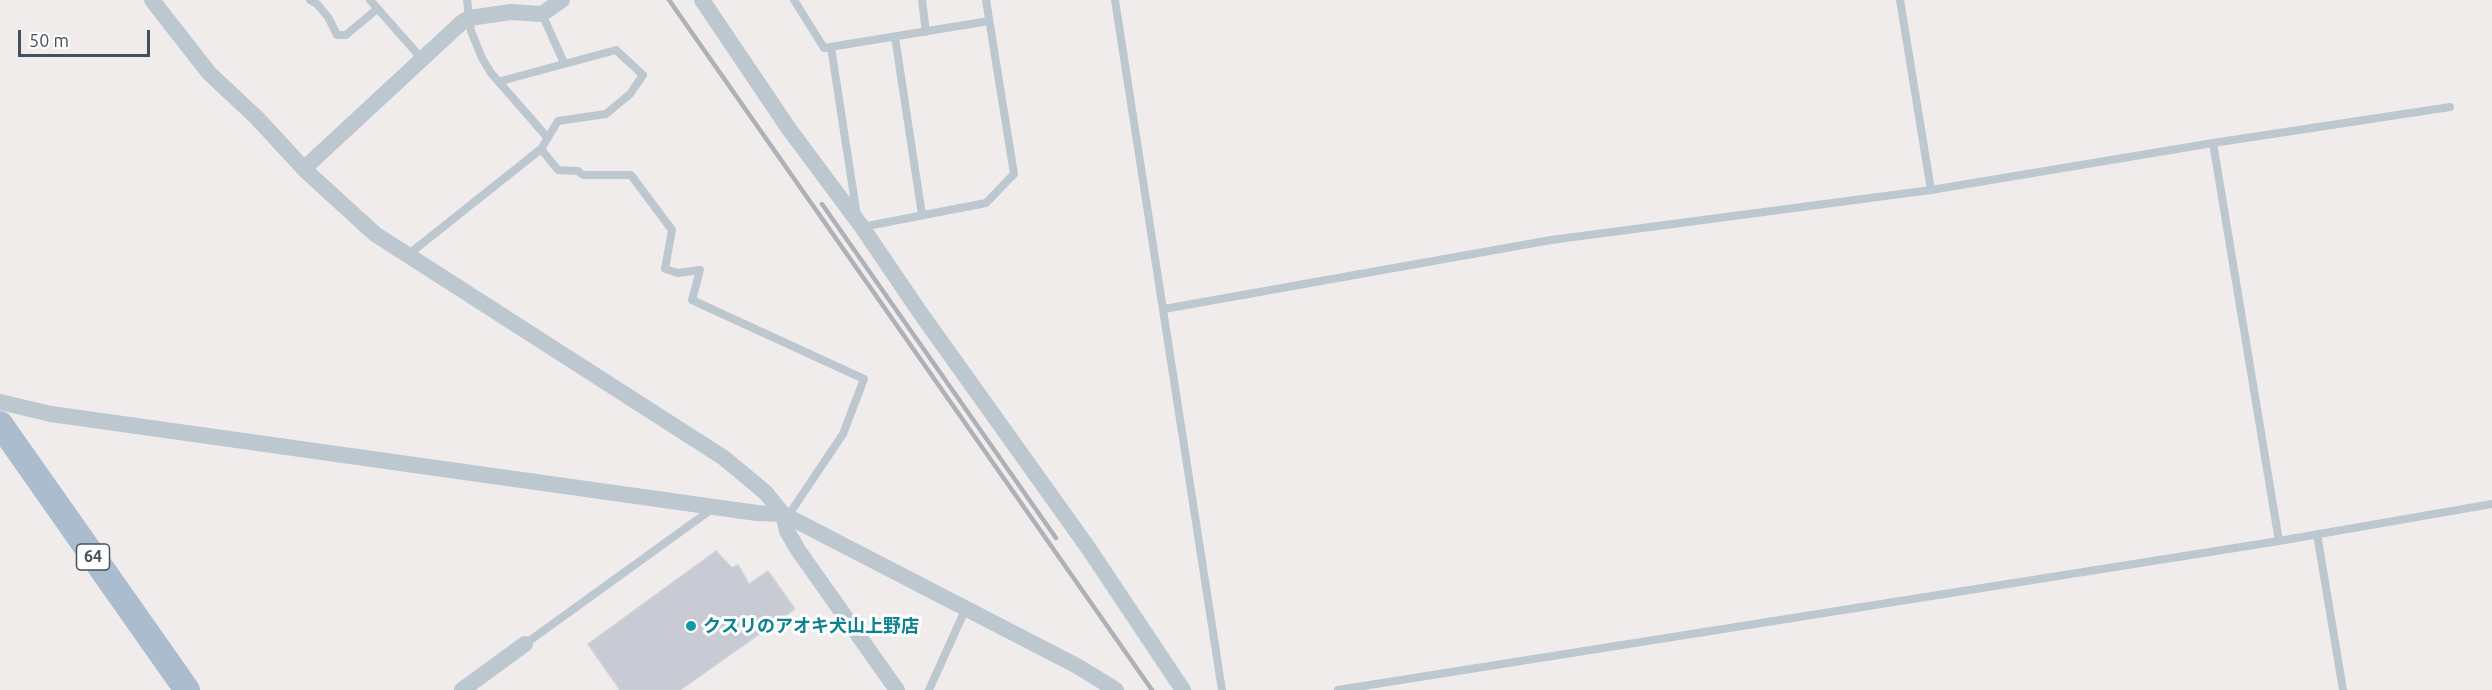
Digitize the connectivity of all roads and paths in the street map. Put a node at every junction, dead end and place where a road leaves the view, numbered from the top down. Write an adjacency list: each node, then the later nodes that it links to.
1 (152, 0): 26 (street)
2 (310, 0): 12 (lane)
3 (370, 0): 12 (lane)
4 (467, 0): 14 (lane)
5 (562, 0): 13 (street)
6 (702, 0): 29 (street)
7 (794, 0): 18 (lane)
8 (922, 0): 16 (lane)
9 (986, 0): 15 (lane)
10 (1115, 0): 31 (lane)
11 (1900, 0): 27 (lane)
12 (377, 9): 19 (lane)
13 (542, 14): 14 (street); 20 (lane)
14 (469, 18): 19 (street); 21 (lane)
15 (989, 21): 16 (lane); 28 (lane)
16 (926, 32): 17 (lane)
17 (895, 37): 18 (lane); 28 (lane)
18 (831, 47): 29 (lane)
19 (422, 59): 26 (street)
20 (564, 63): 21 (lane); 23 (lane)
21 (501, 81): 23 (lane)
22 (2450, 107): 24 (lane)
23 (547, 137): 25 (lane)
24 (2213, 143): 27 (lane); 38 (lane)
25 (541, 149): 30 (lane); 36 (lane)
26 (306, 171): 30 (street)
27 (1930, 190): 31 (lane)
28 (922, 216): 29 (lane)
29 (860, 225): 46 (street)
30 (409, 254): 36 (street)
31 (1164, 309): 47 (lane)
32 (0, 402): 35 (street)
33 (0, 424): 41 (main road, 64)
34 (2492, 504): 37 (lane)
35 (716, 506): 36 (street); 40 (lane)
36 (783, 514): 39 (street); 43 (street)
37 (2317, 534): 38 (lane); 49 (lane)
38 (2279, 541): 48 (lane)
39 (966, 609): 44 (lane); 45 (street)
40 (525, 644): 42 (street)
41 (187, 690)
42 (462, 690)
43 (897, 690)
44 (929, 690)
45 (1116, 690)
46 (1183, 690)
47 (1222, 690)
48 (1338, 690)
49 (2343, 690)

